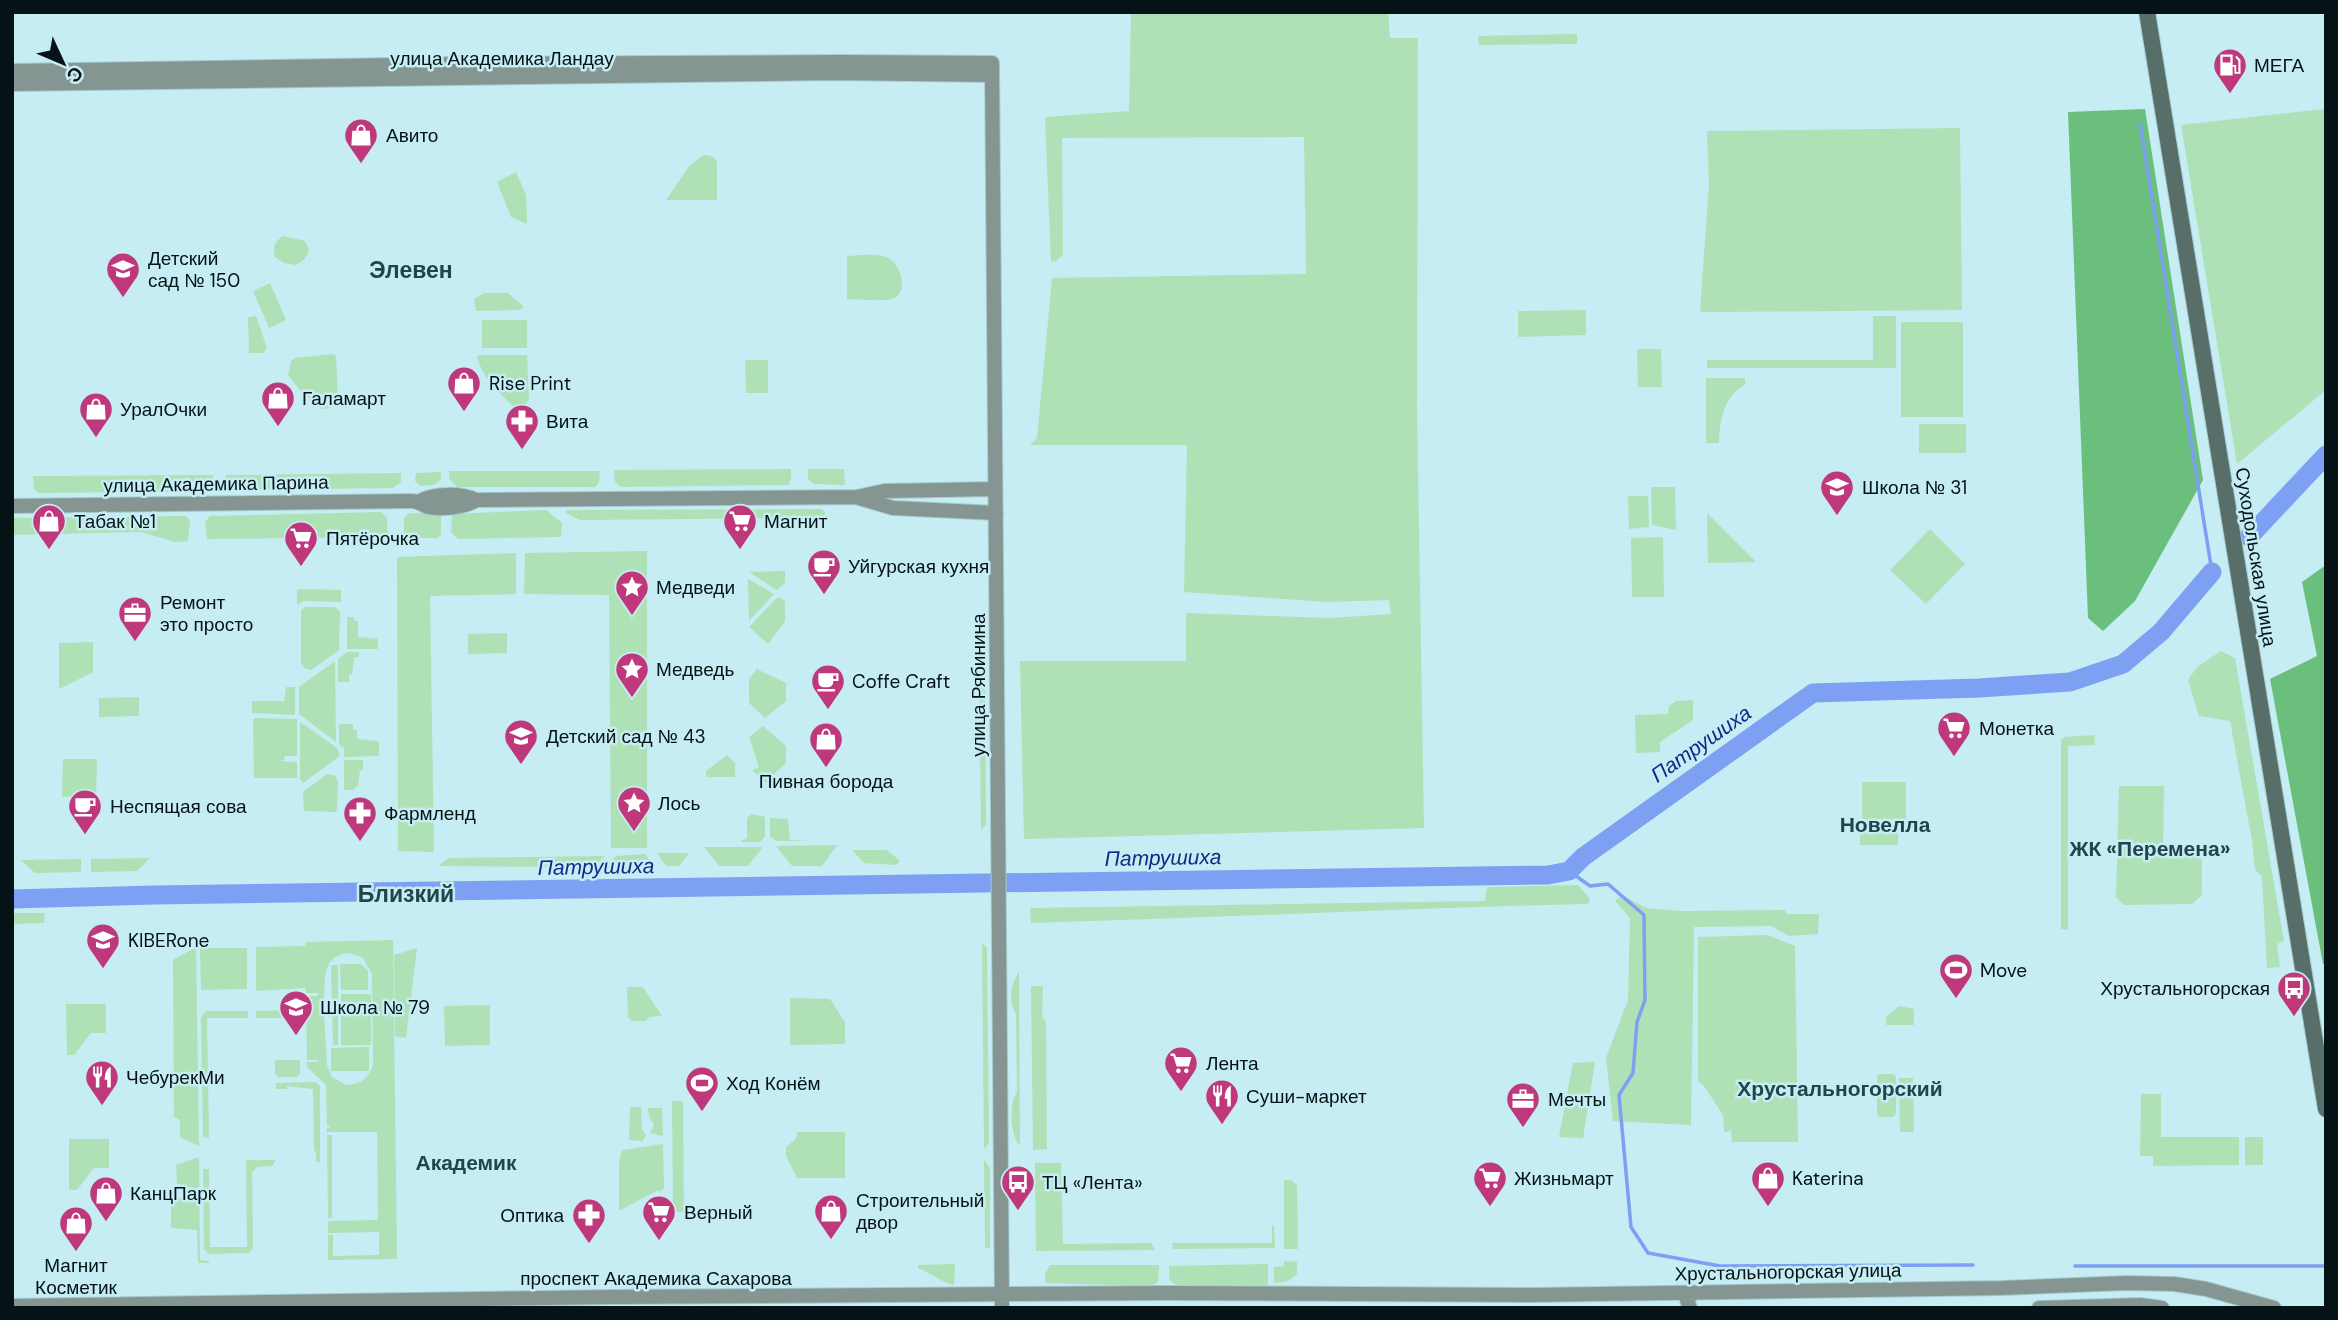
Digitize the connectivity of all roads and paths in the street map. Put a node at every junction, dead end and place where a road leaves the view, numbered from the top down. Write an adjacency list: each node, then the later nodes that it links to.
1 (2147, 12): 9 (main road, Суходольская улица)
2 (992, 69): 3 (street, улица Академика Ландау); 4 (street, улица Академика Ландау); 5 (street, улица Рябинина)
3 (12, 71)
4 (12, 84)
5 (995, 489): 6 (street, улица Академика Парина); 8 (street, улица Рябинина)
6 (857, 498): 7 (street, улица Академика Парина); 8 (street, улица Академика Парина)
7 (12, 506)
8 (996, 513): 13 (street, улица Рябинина)
9 (2326, 1109)
10 (1299, 1295): 12 (street, Хрустальногорская улица); 13 (street, проспект Академика Сахарова)
11 (1692, 1300): 12 (street, Хрустальногорская улица); 17 (street, Хрустальногорская улица)
12 (1597, 1301)
13 (1002, 1302): 14 (street, проспект Академика Сахарова)
14 (12, 1306)
15 (2039, 1308): 16 (street)
16 (2162, 1308)
17 (2274, 1308)

